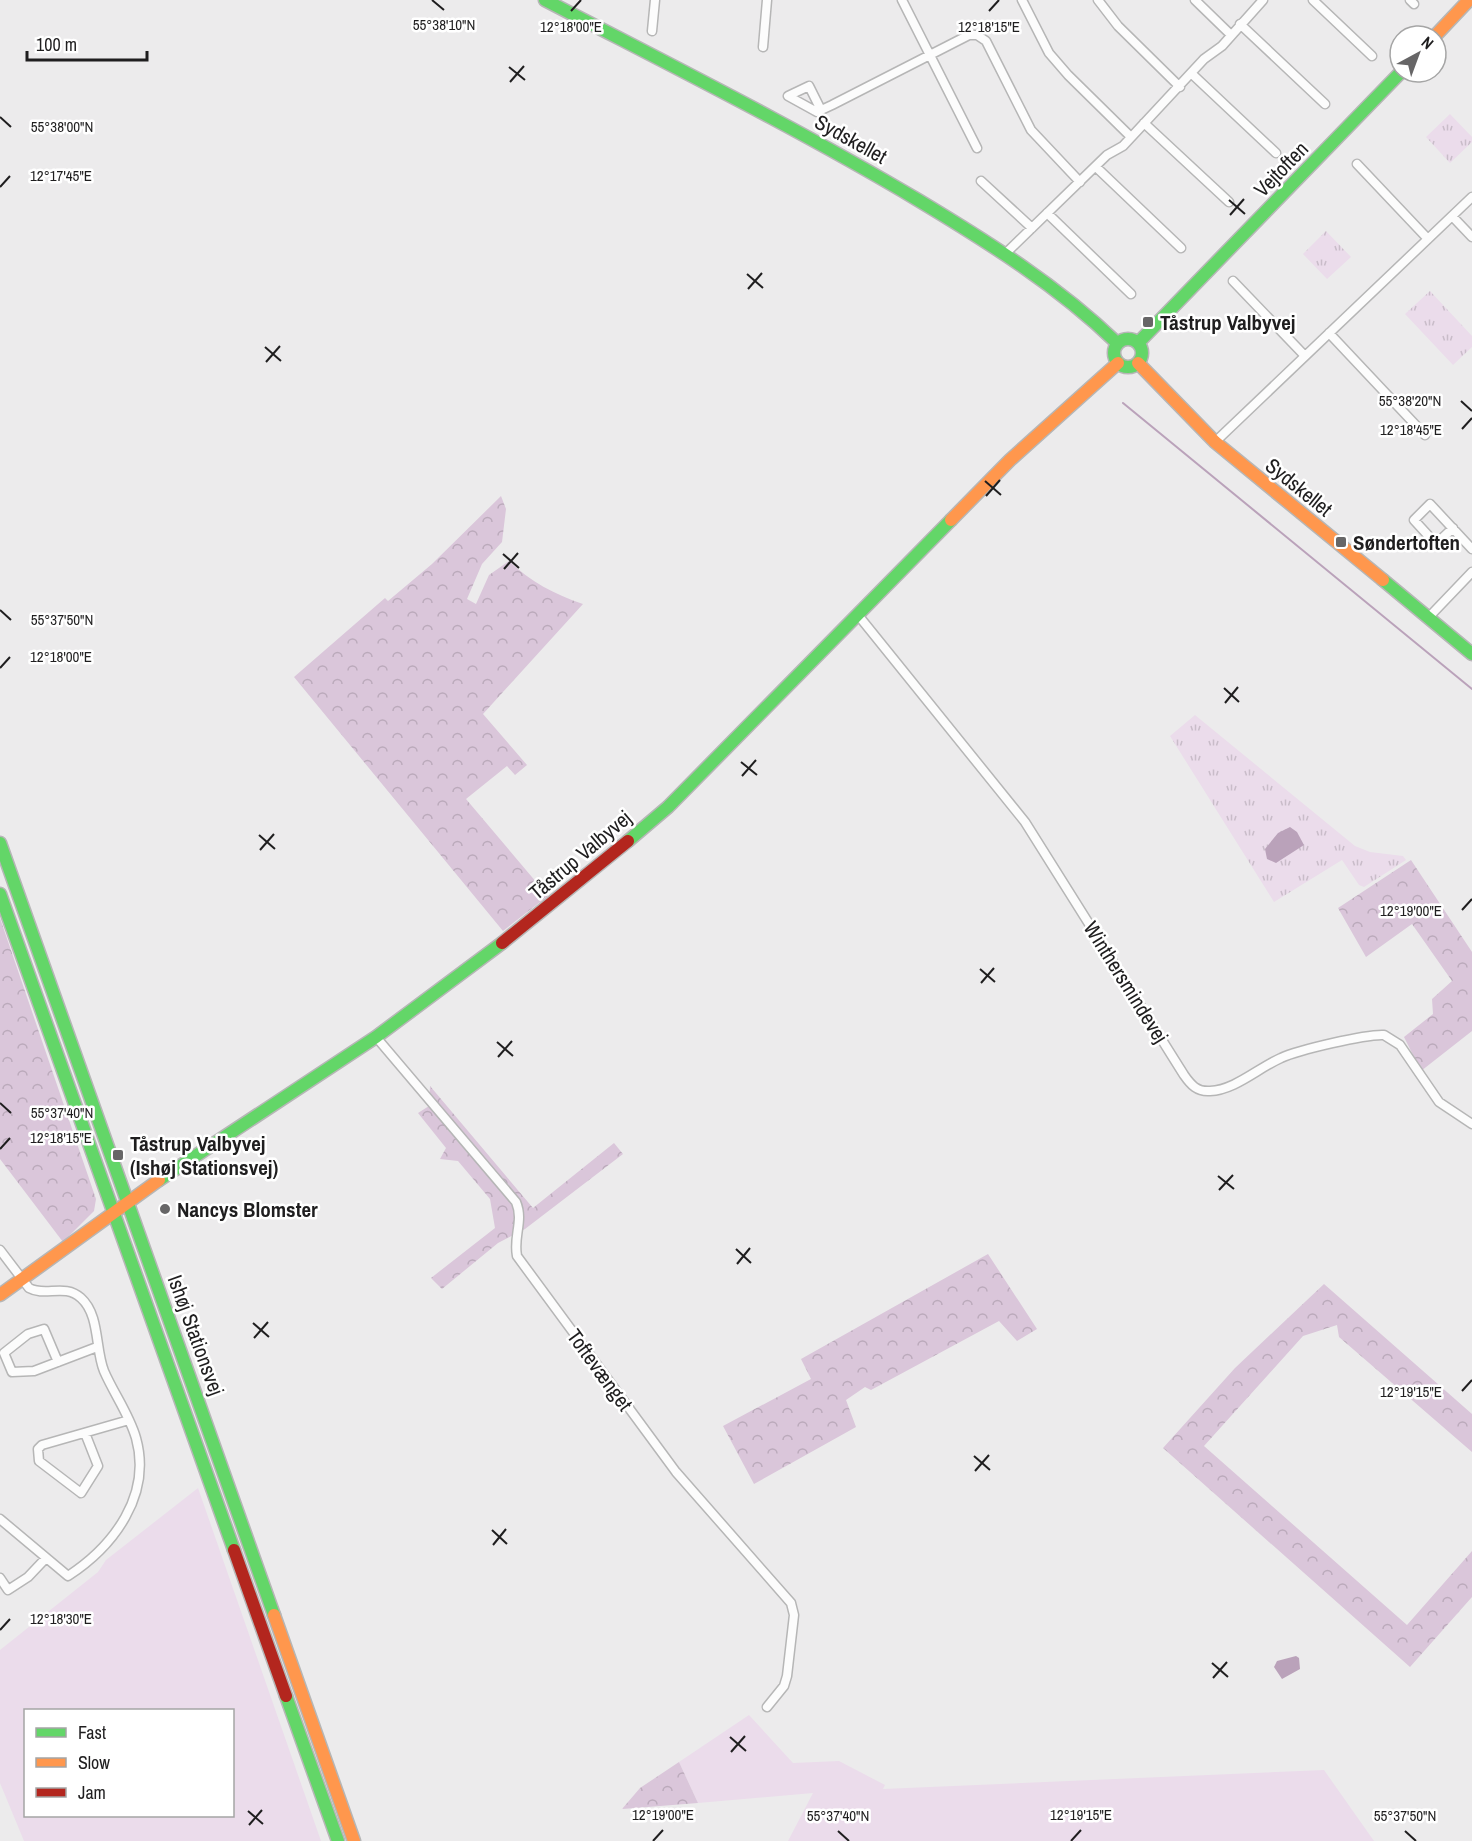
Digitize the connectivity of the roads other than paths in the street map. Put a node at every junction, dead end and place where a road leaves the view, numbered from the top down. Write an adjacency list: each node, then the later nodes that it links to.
1 (545, 0): 39 (street, Sydskellet)
2 (655, 0): 13 (street)
3 (767, 0): 15 (street)
4 (902, 0): 16 (street)
5 (1022, 0): 24 (street)
6 (1098, 0): 20 (street)
7 (1195, 0): 14 (street)
8 (1263, 0): 11 (street)
9 (1313, 0): 17 (street)
10 (1469, 0): 12 (street)
11 (1240, 24): 14 (street); 21 (street)
12 (1446, 24)
13 (652, 31)
14 (1230, 34): 18 (street)
15 (763, 48)
16 (930, 55): 22 (street); 25 (street); 30 (street)
17 (1372, 56)
18 (1192, 74): 20 (street); 26 (street)
19 (1389, 84): 44 (street, Vejtoften)
20 (1180, 87): 23 (street)
21 (1325, 104)
22 (821, 110)
23 (1144, 123): 24 (street); 32 (street)
24 (1130, 136): 28 (street)
25 (977, 148)
26 (1276, 153)
27 (1356, 164): 37 (street)
28 (1096, 167): 30 (street); 38 (street)
29 (981, 181): 35 (street)
30 (1080, 182): 33 (street)
31 (1472, 197): 34 (street)
32 (1229, 202)
33 (1047, 213): 35 (street); 41 (street)
34 (1452, 216): 36 (street); 37 (street)
35 (1032, 228): 39 (street)
36 (1472, 237)
37 (1428, 239): 42 (street)
38 (1181, 248)
39 (1004, 255): 43 (street, Sydskellet)
40 (1233, 281): 45 (street)
41 (1131, 294)
42 (1329, 333): 45 (street); 48 (street)
43 (1117, 343): 44 (street); 46 (street)
44 (1138, 343): 47 (street)
45 (1305, 356): 49 (street)
46 (1118, 363): 47 (street); 53 (street, Tåstrup Valbyvej)
47 (1138, 363): 49 (street, Sydskellet)
48 (1425, 435)
49 (1215, 442): 54 (street, Sydskellet)
50 (1453, 528): 50 (street); 51 (street)
51 (1472, 549)
52 (1472, 572): 54 (street)
53 (858, 615): 58 (street, Tåstrup Valbyvej); 59 (street, Winthersmindevej)
54 (1428, 618): 55 (street, Sydskellet)
55 (1472, 654)
56 (0, 843): 60 (street, Ishøj Stationsvej)
57 (0, 894): 61 (street, Ishøj Stationsvej)
58 (376, 1037): 60 (street, Tåstrup Valbyvej); 72 (street, Toftevænget)
59 (1472, 1124)
60 (128, 1202): 61 (street, Tåstrup Valbyvej); 74 (street, Ishøj Stationsvej)
61 (115, 1212): 63 (street, Tåstrup Valbyvej); 73 (street, Ishøj Stationsvej)
62 (0, 1250): 63 (street)
63 (22, 1279): 64 (street, Tåstrup Valbyvej); 65 (street)
64 (0, 1295)
65 (97, 1347): 66 (street); 67 (street)
66 (58, 1362): 66 (street)
67 (129, 1420): 68 (street); 70 (street)
68 (85, 1433): 68 (street)
69 (0, 1519): 70 (street)
70 (46, 1558): 71 (street)
71 (0, 1578)
72 (767, 1707)
73 (338, 1841)
74 (354, 1841)

